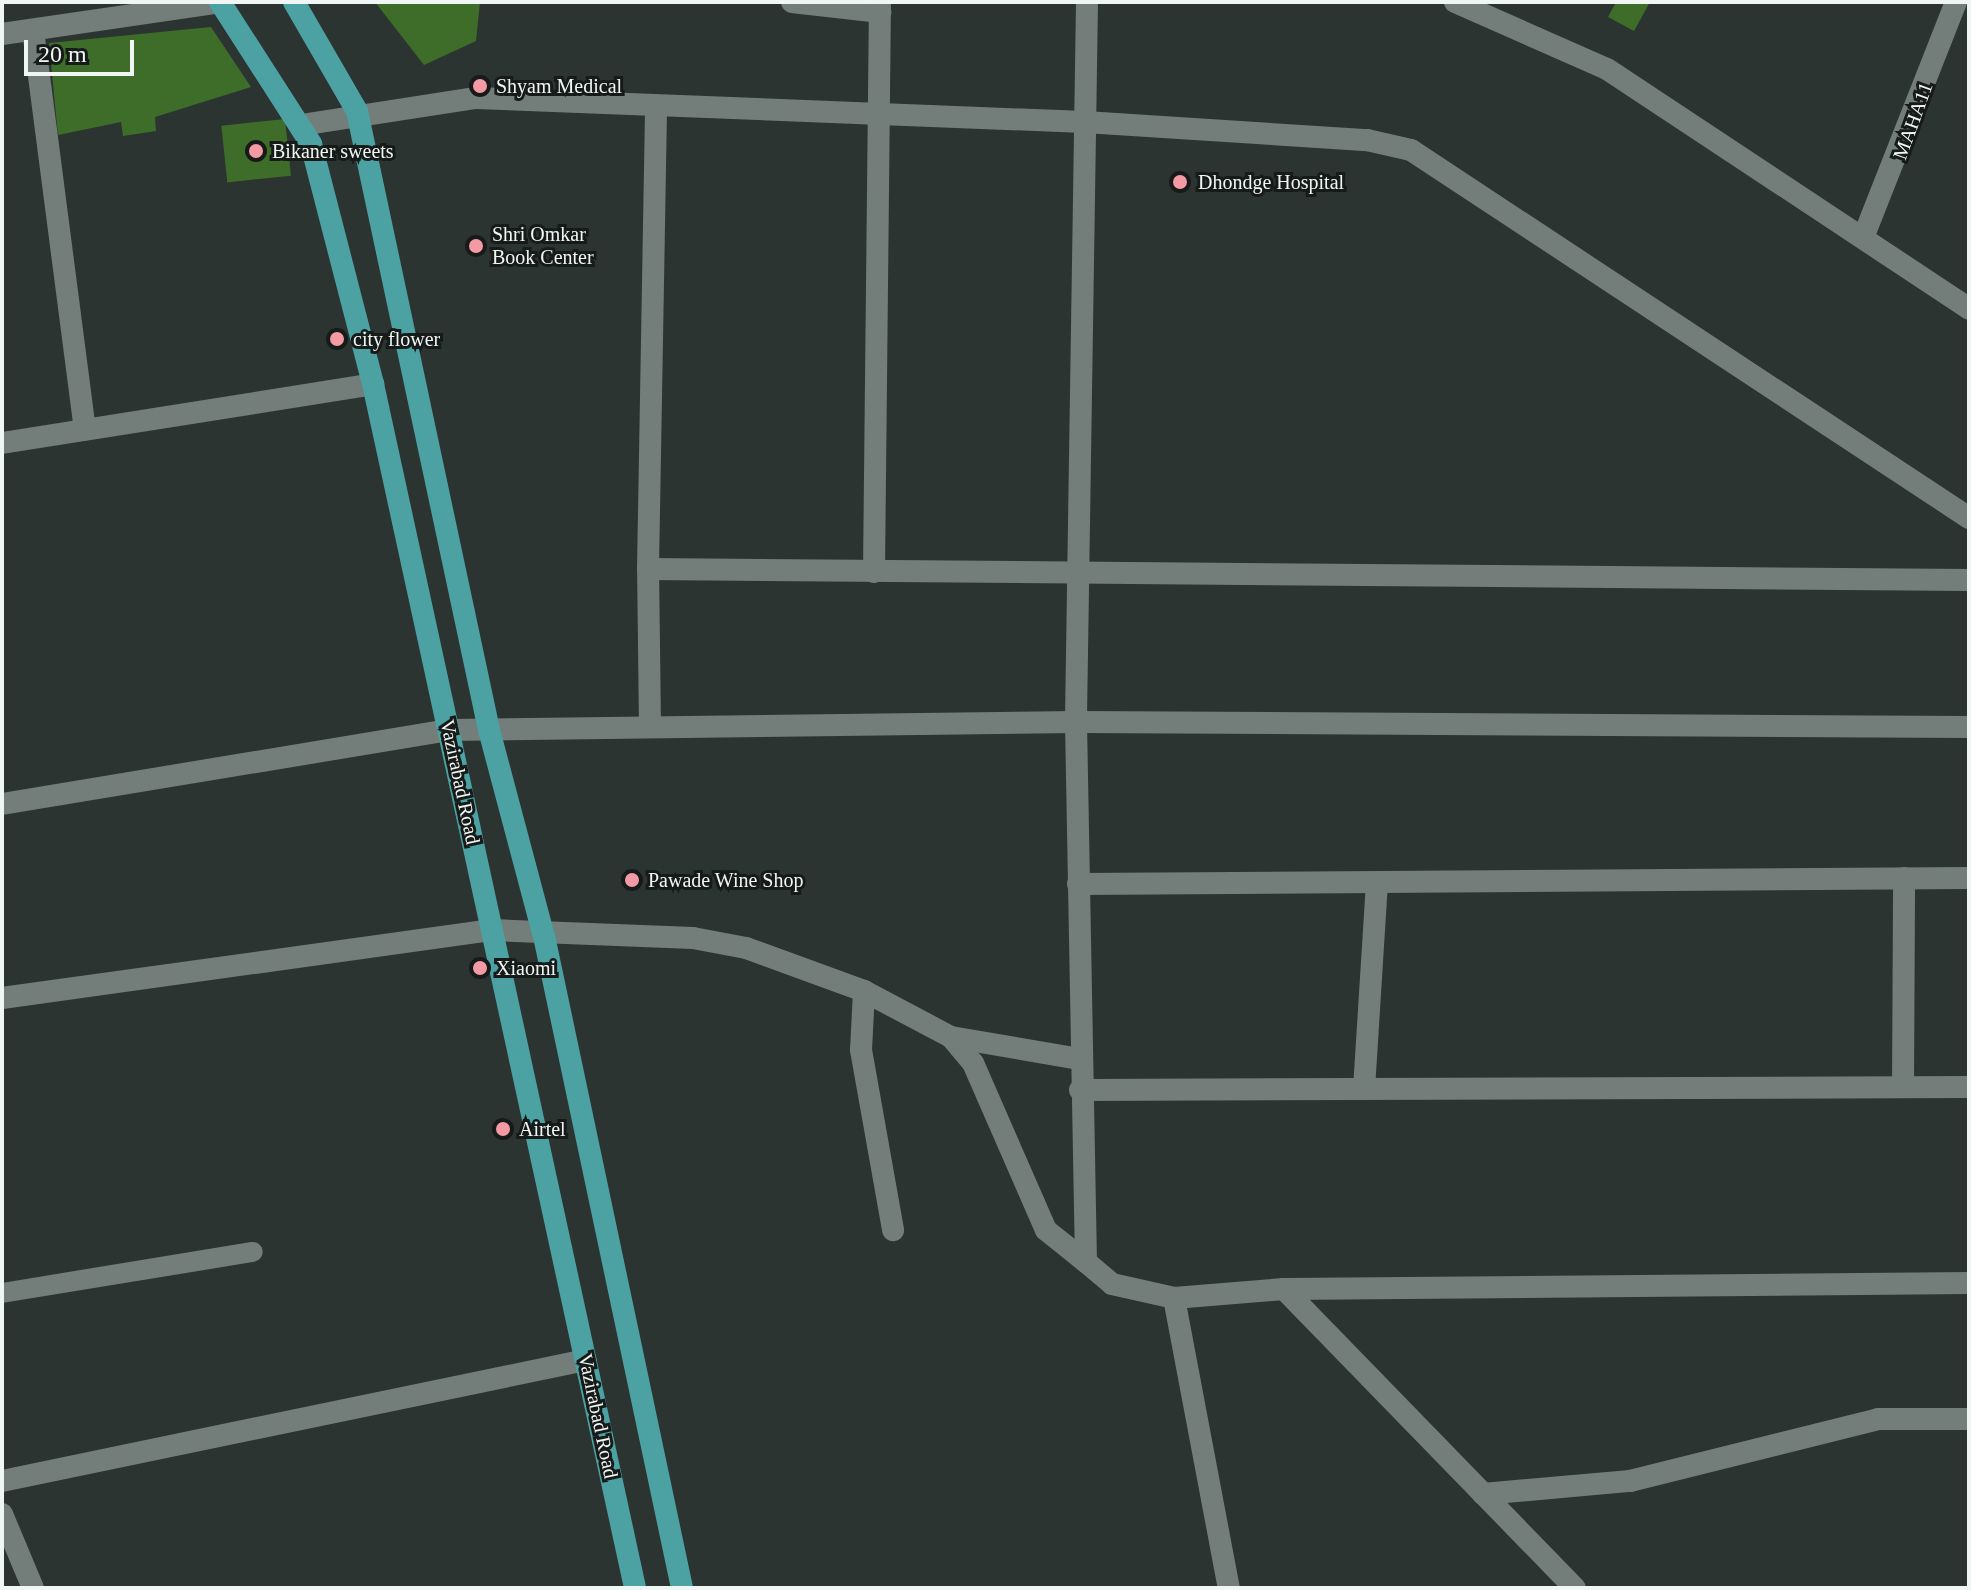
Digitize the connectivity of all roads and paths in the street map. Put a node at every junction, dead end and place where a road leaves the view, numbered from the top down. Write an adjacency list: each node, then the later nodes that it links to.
1 (220, 2): 8 (street); 14 (main road, Vazirabad Road)
2 (294, 2): 11 (main road, Vazirabad Road)
3 (792, 2): 7 (street)
4 (1087, 2): 13 (street)
5 (1455, 2): 15 (street)
6 (1956, 2): 15 (street, MAHA11)
7 (880, 7): 12 (street)
8 (33, 30): 9 (street); 18 (street)
9 (2, 34)
10 (656, 108): 11 (street); 12 (street); 21 (street)
11 (357, 111): 14 (street); 29 (main road, Vazirabad Road)
12 (875, 115): 13 (street); 22 (street)
13 (1085, 122): 20 (street); 23 (street)
14 (301, 125): 17 (main road, Vazirabad Road)
15 (1863, 238): 16 (street)
16 (1969, 309)
17 (373, 384): 18 (street); 28 (main road, Vazirabad Road)
18 (85, 430): 19 (street)
19 (2, 443)
20 (1969, 518)
21 (648, 569): 22 (street); 26 (street)
22 (874, 572): 23 (street)
23 (1078, 576): 24 (street); 25 (street)
24 (1969, 580)
25 (1076, 722): 26 (street); 27 (street); 34 (street)
26 (650, 727): 29 (street)
27 (1969, 727)
28 (448, 730): 29 (street); 30 (street); 35 (main road, Vazirabad Road)
29 (489, 730): 36 (main road, Vazirabad Road)
30 (2, 804)
31 (1904, 878): 32 (street); 33 (street); 41 (street)
32 (1969, 878)
33 (1377, 883): 34 (street); 43 (street)
34 (1078, 884): 40 (street)
35 (492, 930): 36 (street); 38 (street); 52 (main road, Vazirabad Road)
36 (544, 936): 37 (street); 59 (main road, Vazirabad Road)
37 (864, 991): 39 (street); 45 (street)
38 (2, 998)
39 (951, 1037): 40 (street); 47 (street)
40 (1080, 1059): 44 (street)
41 (1903, 1087): 42 (street); 43 (street)
42 (1969, 1087)
43 (1364, 1089): 44 (street)
44 (1080, 1090): 47 (street)
45 (893, 1230)
46 (253, 1252): 50 (lane)
47 (1086, 1262): 51 (street)
48 (1969, 1283): 49 (street)
49 (1284, 1289): 51 (street); 55 (street)
50 (2, 1293)
51 (1174, 1298): 60 (street)
52 (586, 1360): 54 (street); 58 (main road, Vazirabad Road)
53 (1969, 1419): 55 (street)
54 (2, 1481)
55 (1483, 1494): 61 (street)
56 (2, 1514): 57 (street)
57 (33, 1588)
58 (635, 1588)
59 (682, 1588)
60 (1229, 1588)
61 (1575, 1588)

